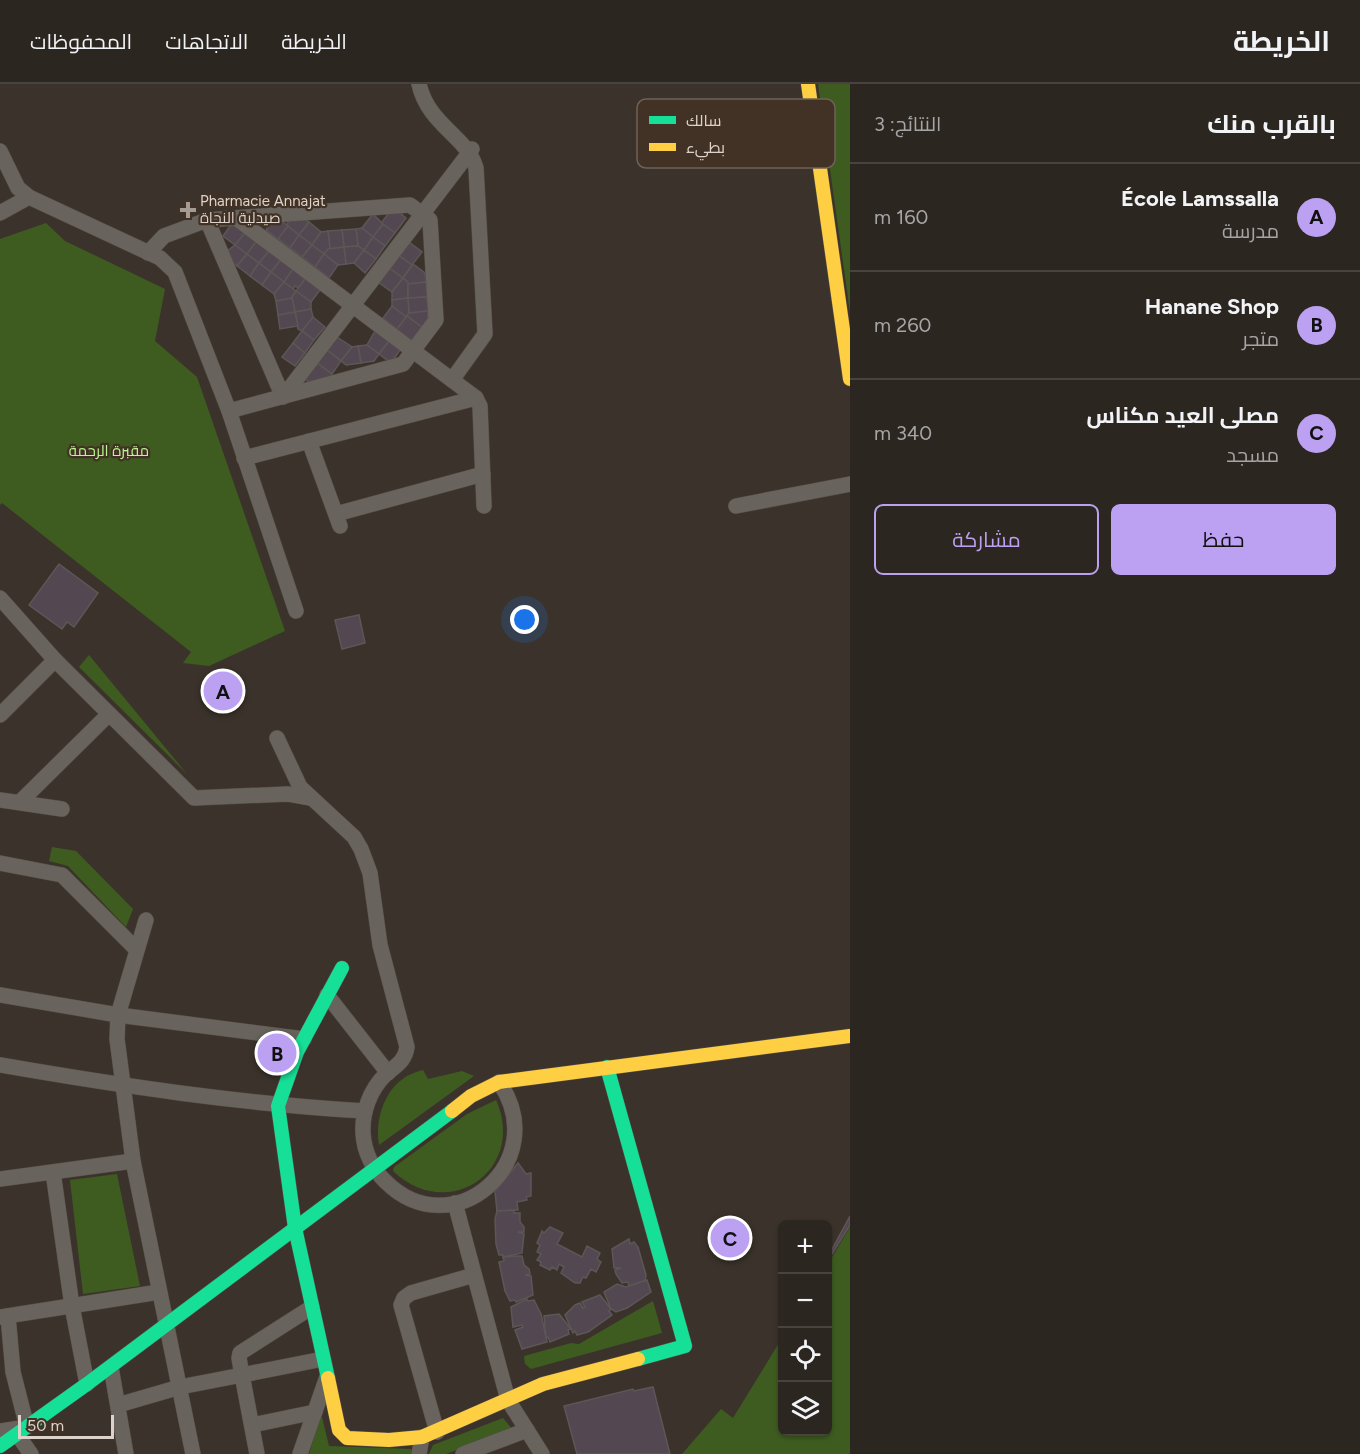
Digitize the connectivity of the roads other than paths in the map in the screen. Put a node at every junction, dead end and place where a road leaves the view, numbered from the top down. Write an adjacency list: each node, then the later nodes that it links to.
1 (419, 84): 5 (street)
2 (808, 84): 3 (street)
3 (810, 99)
4 (0, 151): 7 (street)
5 (471, 151): 9 (street); 16 (street)
6 (820, 168): 15 (street)
7 (29, 198): 8 (street); 12 (street)
8 (0, 213)
9 (422, 214): 10 (street); 13 (street); 14 (street)
10 (236, 218): 11 (street); 13 (street)
11 (207, 220): 12 (street); 17 (street)
12 (148, 253): 19 (street)
13 (352, 305): 14 (street); 17 (street)
14 (413, 351): 16 (street); 17 (street)
15 (850, 379)
16 (452, 380): 18 (street)
17 (283, 396): 19 (street)
18 (476, 398): 20 (street); 22 (street)
19 (229, 411): 21 (street)
20 (309, 441): 21 (street); 22 (street)
21 (244, 458): 27 (street)
22 (483, 474): 24 (street)
23 (850, 484): 25 (street)
24 (484, 506)
25 (736, 506)
26 (2, 606): 28 (street)
27 (296, 611)
28 (55, 660): 29 (street); 30 (street)
29 (109, 714): 32 (street); 34 (street)
30 (0, 715)
31 (277, 738): 32 (street)
32 (310, 798): 47 (street)
33 (0, 800): 34 (street)
34 (20, 802): 35 (street)
35 (62, 809)
36 (0, 863): 38 (street)
37 (146, 920): 38 (street)
38 (136, 949): 42 (street)
39 (342, 968): 41 (street)
40 (0, 995): 42 (street)
41 (327, 995): 44 (street); 47 (street)
42 (118, 1015): 44 (street); 49 (street)
43 (850, 1036): 46 (street)
44 (304, 1039): 50 (street)
45 (0, 1065): 49 (street)
46 (607, 1067): 48 (street); 71 (street)
47 (388, 1073): 51 (street)
48 (499, 1082): 53 (street); 56 (street)
49 (122, 1086): 50 (street); 52 (street)
50 (278, 1106): 51 (street); 57 (street)
51 (365, 1111): 53 (street)
52 (134, 1161): 54 (street); 59 (street)
53 (374, 1167): 56 (street); 57 (street)
54 (53, 1172): 55 (street); 60 (street)
55 (0, 1179)
56 (455, 1203): 58 (street)
57 (295, 1228): 61 (street); 63 (street)
58 (474, 1275): 71 (street); 78 (street)
59 (159, 1292): 60 (street); 63 (street)
60 (72, 1306): 62 (street); 69 (street)
61 (312, 1307): 64 (street); 67 (street)
62 (4, 1317): 66 (street)
63 (166, 1324): 65 (street); 70 (street)
64 (323, 1359): 67 (street); 68 (street)
65 (111, 1366): 69 (street); 72 (street)
66 (6, 1373): 77 (street)
67 (242, 1375): 70 (street); 74 (street)
68 (327, 1377): 73 (street); 78 (street)
69 (87, 1384): 77 (street)
70 (180, 1387): 72 (street); 82 (street)
71 (508, 1400): 75 (street); 78 (street)
72 (118, 1405): 80 (street)
73 (315, 1412): 74 (street); 84 (street)
74 (252, 1425): 83 (street)
75 (527, 1430): 86 (street); 87 (street)
76 (0, 1431): 77 (street)
77 (22, 1431): 79 (street); 81 (street)
78 (430, 1435): 85 (street)
79 (0, 1446)
80 (122, 1453)
81 (31, 1454)
82 (193, 1454)
83 (257, 1454)
84 (300, 1454)
85 (419, 1454)
86 (464, 1454)
87 (542, 1454)

